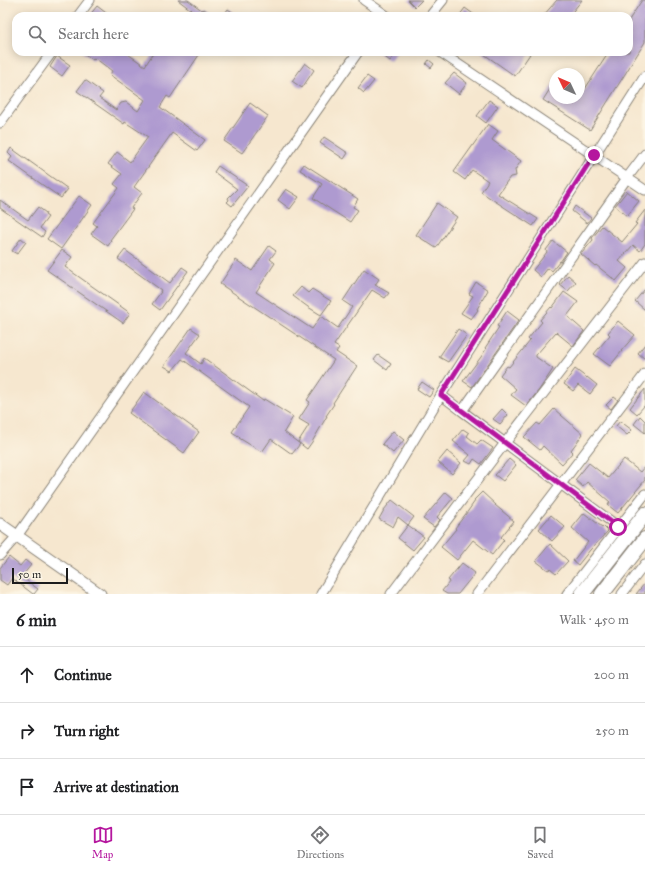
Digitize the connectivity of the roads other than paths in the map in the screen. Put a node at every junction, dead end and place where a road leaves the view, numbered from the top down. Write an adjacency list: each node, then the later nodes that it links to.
1 (90, 0): 4 (street)
2 (364, 0): 5 (street)
3 (443, 0): 6 (street)
4 (81, 12)
5 (381, 12)
6 (433, 12)
7 (49, 56): 11 (street)
8 (355, 56): 26 (street)
9 (446, 56): 13 (street)
10 (645, 76): 13 (street)
11 (0, 123)
12 (645, 154): 14 (street)
13 (594, 155): 14 (street); 18 (street)
14 (627, 178): 15 (street); 19 (street)
15 (645, 190)
16 (645, 262): 20 (street)
17 (645, 374): 21 (street)
18 (441, 395): 19 (street); 31 (street)
19 (462, 411): 20 (street)
20 (505, 443): 21 (street); 32 (street)
21 (561, 484): 25 (street); 33 (street)
22 (645, 494): 25 (street)
23 (645, 514): 25 (main road)
24 (0, 524): 26 (street)
25 (624, 531): 34 (street); 35 (main road)
26 (17, 536): 28 (street); 30 (street)
27 (645, 539): 36 (main road)
28 (0, 555)
29 (645, 564): 37 (street)
30 (100, 594)
31 (321, 594)
32 (391, 594)
33 (477, 594)
34 (567, 594)
35 (582, 594)
36 (602, 594)
37 (622, 594)

